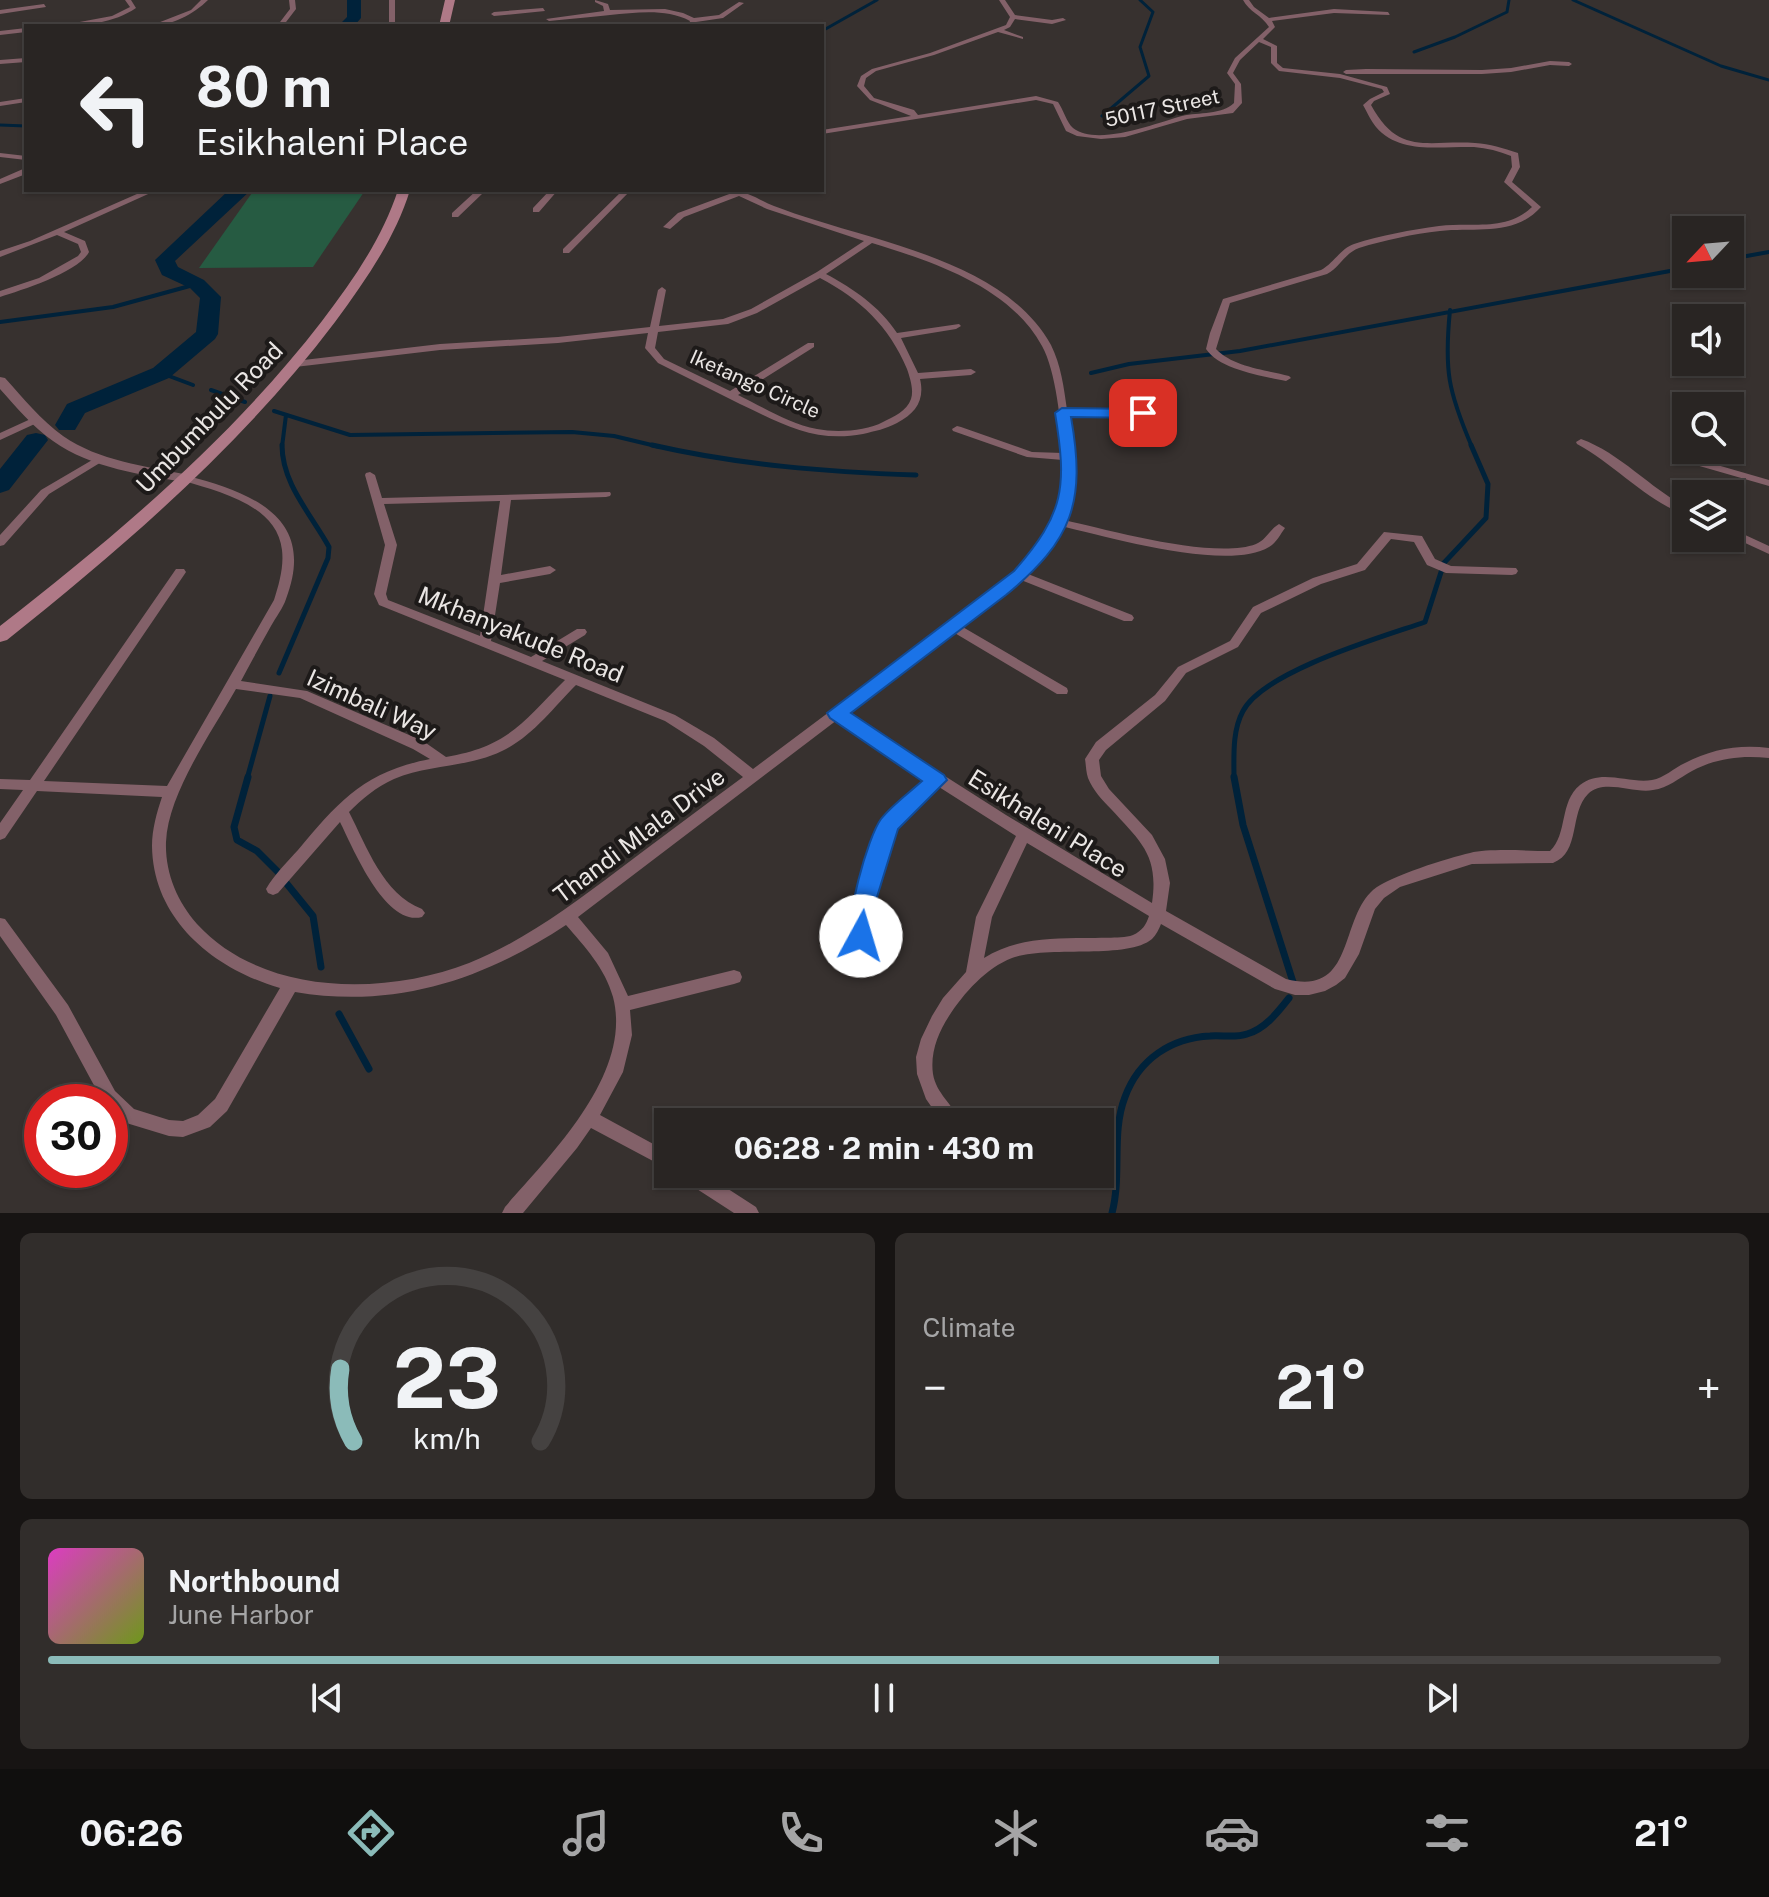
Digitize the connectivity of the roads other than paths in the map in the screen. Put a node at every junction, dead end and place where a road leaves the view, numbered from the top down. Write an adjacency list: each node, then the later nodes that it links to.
1 (128, 0): 22 (street)
2 (205, 0): 23 (street)
3 (292, 0): 24 (street)
4 (392, 0): 25 (street)
5 (450, 0): 26 (main road)
6 (538, 0): 12 (street)
7 (1002, 0): 17 (street)
8 (1246, 0): 19 (street)
9 (597, 1): 16 (street)
10 (741, 3): 21 (street)
11 (44, 6): 13 (street)
12 (543, 10): 14 (street); 20 (street)
13 (0, 12)
14 (494, 14)
15 (1388, 14): 19 (street)
16 (613, 16): 20 (street); 21 (street)
17 (1013, 17): 18 (street); 28 (street)
18 (1063, 20)
19 (1269, 20): 31 (street)
20 (550, 23)
21 (692, 23)
22 (72, 24)
23 (158, 24)
24 (282, 24)
25 (392, 24)
26 (444, 24)
27 (24, 30): 29 (street)
28 (998, 30): 30 (street); 38 (street)
29 (0, 33)
30 (1021, 38)
31 (1260, 40): 35 (street); 38 (street, 50117 Street)
32 (24, 60): 33 (street)
33 (0, 62)
34 (1569, 64): 35 (street)
35 (1323, 74): 69 (street)
36 (24, 100): 37 (street)
37 (0, 104)
38 (916, 117): 39 (street)
39 (824, 131)
40 (0, 155): 41 (street)
41 (24, 158)
42 (24, 172): 43 (street)
43 (0, 182)
44 (148, 192): 53 (street)
45 (403, 192): 66 (main road, Umbumbulu Road)
46 (479, 192): 51 (street)
47 (552, 192): 50 (street)
48 (625, 192): 55 (street)
49 (736, 192): 52 (street); 54 (street, Thandi Mlala Drive)
50 (536, 210)
51 (455, 215)
52 (667, 227)
53 (57, 232): 56 (street); 59 (street)
54 (868, 242): 57 (street, Iketango Circle); 72 (street, Thandi Mlala Drive)
55 (566, 251)
56 (0, 254)
57 (820, 274): 61 (street, Iketango Circle); 63 (street)
58 (662, 290): 61 (street)
59 (0, 294)
60 (956, 326): 63 (street)
61 (656, 329): 62 (street, Iketango Circle); 65 (street)
62 (615, 336): 65 (street, Iketango Circle); 66 (street, Iketango Circle)
63 (896, 336): 68 (street)
64 (811, 345): 71 (street)
65 (650, 348): 71 (street, Iketango Circle)
66 (295, 364): 82 (main road, Umbumbulu Road)
67 (971, 372): 68 (street)
68 (914, 376): 71 (street, Iketango Circle)
69 (1286, 378)
70 (0, 381): 74 (street)
71 (731, 395)
72 (1062, 413): 73 (street); 78 (street, Thandi Mlala Drive)
73 (1165, 413)
74 (35, 420): 76 (street); 79 (street)
75 (957, 429): 78 (street)
76 (0, 437)
77 (1581, 442): 87 (street)
78 (1070, 457): 88 (street, Thandi Mlala Drive)
79 (99, 459): 82 (street); 91 (street)
80 (1703, 464): 83 (street)
81 (370, 475): 86 (street, Mkhanyakude Road)
82 (188, 479): 101 (main road, Umbumbulu Road); 105 (street, Thandi Mlala Drive)
83 (1769, 483)
84 (606, 494): 85 (street)
85 (506, 497): 86 (street); 97 (street)
86 (380, 501): 102 (street, Mkhanyakude Road)
87 (1672, 504)
88 (1060, 522): 89 (street); 96 (street, Thandi Mlala Drive)
89 (1279, 528)
90 (1744, 538): 92 (street)
91 (0, 542)
92 (1769, 550)
93 (550, 570): 97 (street)
94 (1512, 571): 120 (street)
95 (180, 572): 113 (street)
96 (1020, 575): 98 (street); 99 (street, Thandi Mlala Drive)
97 (495, 580): 102 (street)
98 (1128, 618)
99 (952, 626): 106 (street); 107 (street, Thandi Mlala Drive)
100 (581, 632): 103 (street)
101 (0, 636)
102 (485, 643): 103 (street, Mkhanyakude Road)
103 (532, 662): 104 (street, Mkhanyakude Road)
104 (574, 679): 109 (street); 110 (street, Mkhanyakude Road)
105 (233, 684): 109 (street, Izimbali Way); 114 (street, Thandi Mlala Drive)
106 (1062, 691)
107 (837, 713): 110 (street, Thandi Mlala Drive); 111 (street, Esikhaleni Place)
108 (1769, 753): 120 (street, Esikhaleni Place)
109 (445, 763): 115 (street)
110 (753, 777): 121 (street, Thandi Mlala Drive)
111 (937, 780): 117 (street, Esikhaleni Place); 123 (street)
112 (0, 784): 113 (street)
113 (33, 785): 114 (street); 116 (street)
114 (171, 792): 126 (street, Thandi Mlala Drive)
115 (342, 813): 118 (street); 119 (street)
116 (0, 834)
117 (1024, 835): 120 (street, Esikhaleni Place); 124 (street)
118 (273, 889)
119 (417, 913)
120 (1157, 915): 124 (street)
121 (568, 916): 126 (street, Thandi Mlala Drive); 127 (street)
122 (0, 924): 126 (street)
123 (855, 947)
124 (974, 973): 128 (street)
125 (734, 977): 127 (street)
126 (291, 984)
127 (622, 1005): 129 (street)
128 (943, 1108)
129 (591, 1119): 130 (street); 132 (street)
130 (654, 1153)
131 (711, 1188): 133 (street)
132 (511, 1213)
133 (750, 1213)

